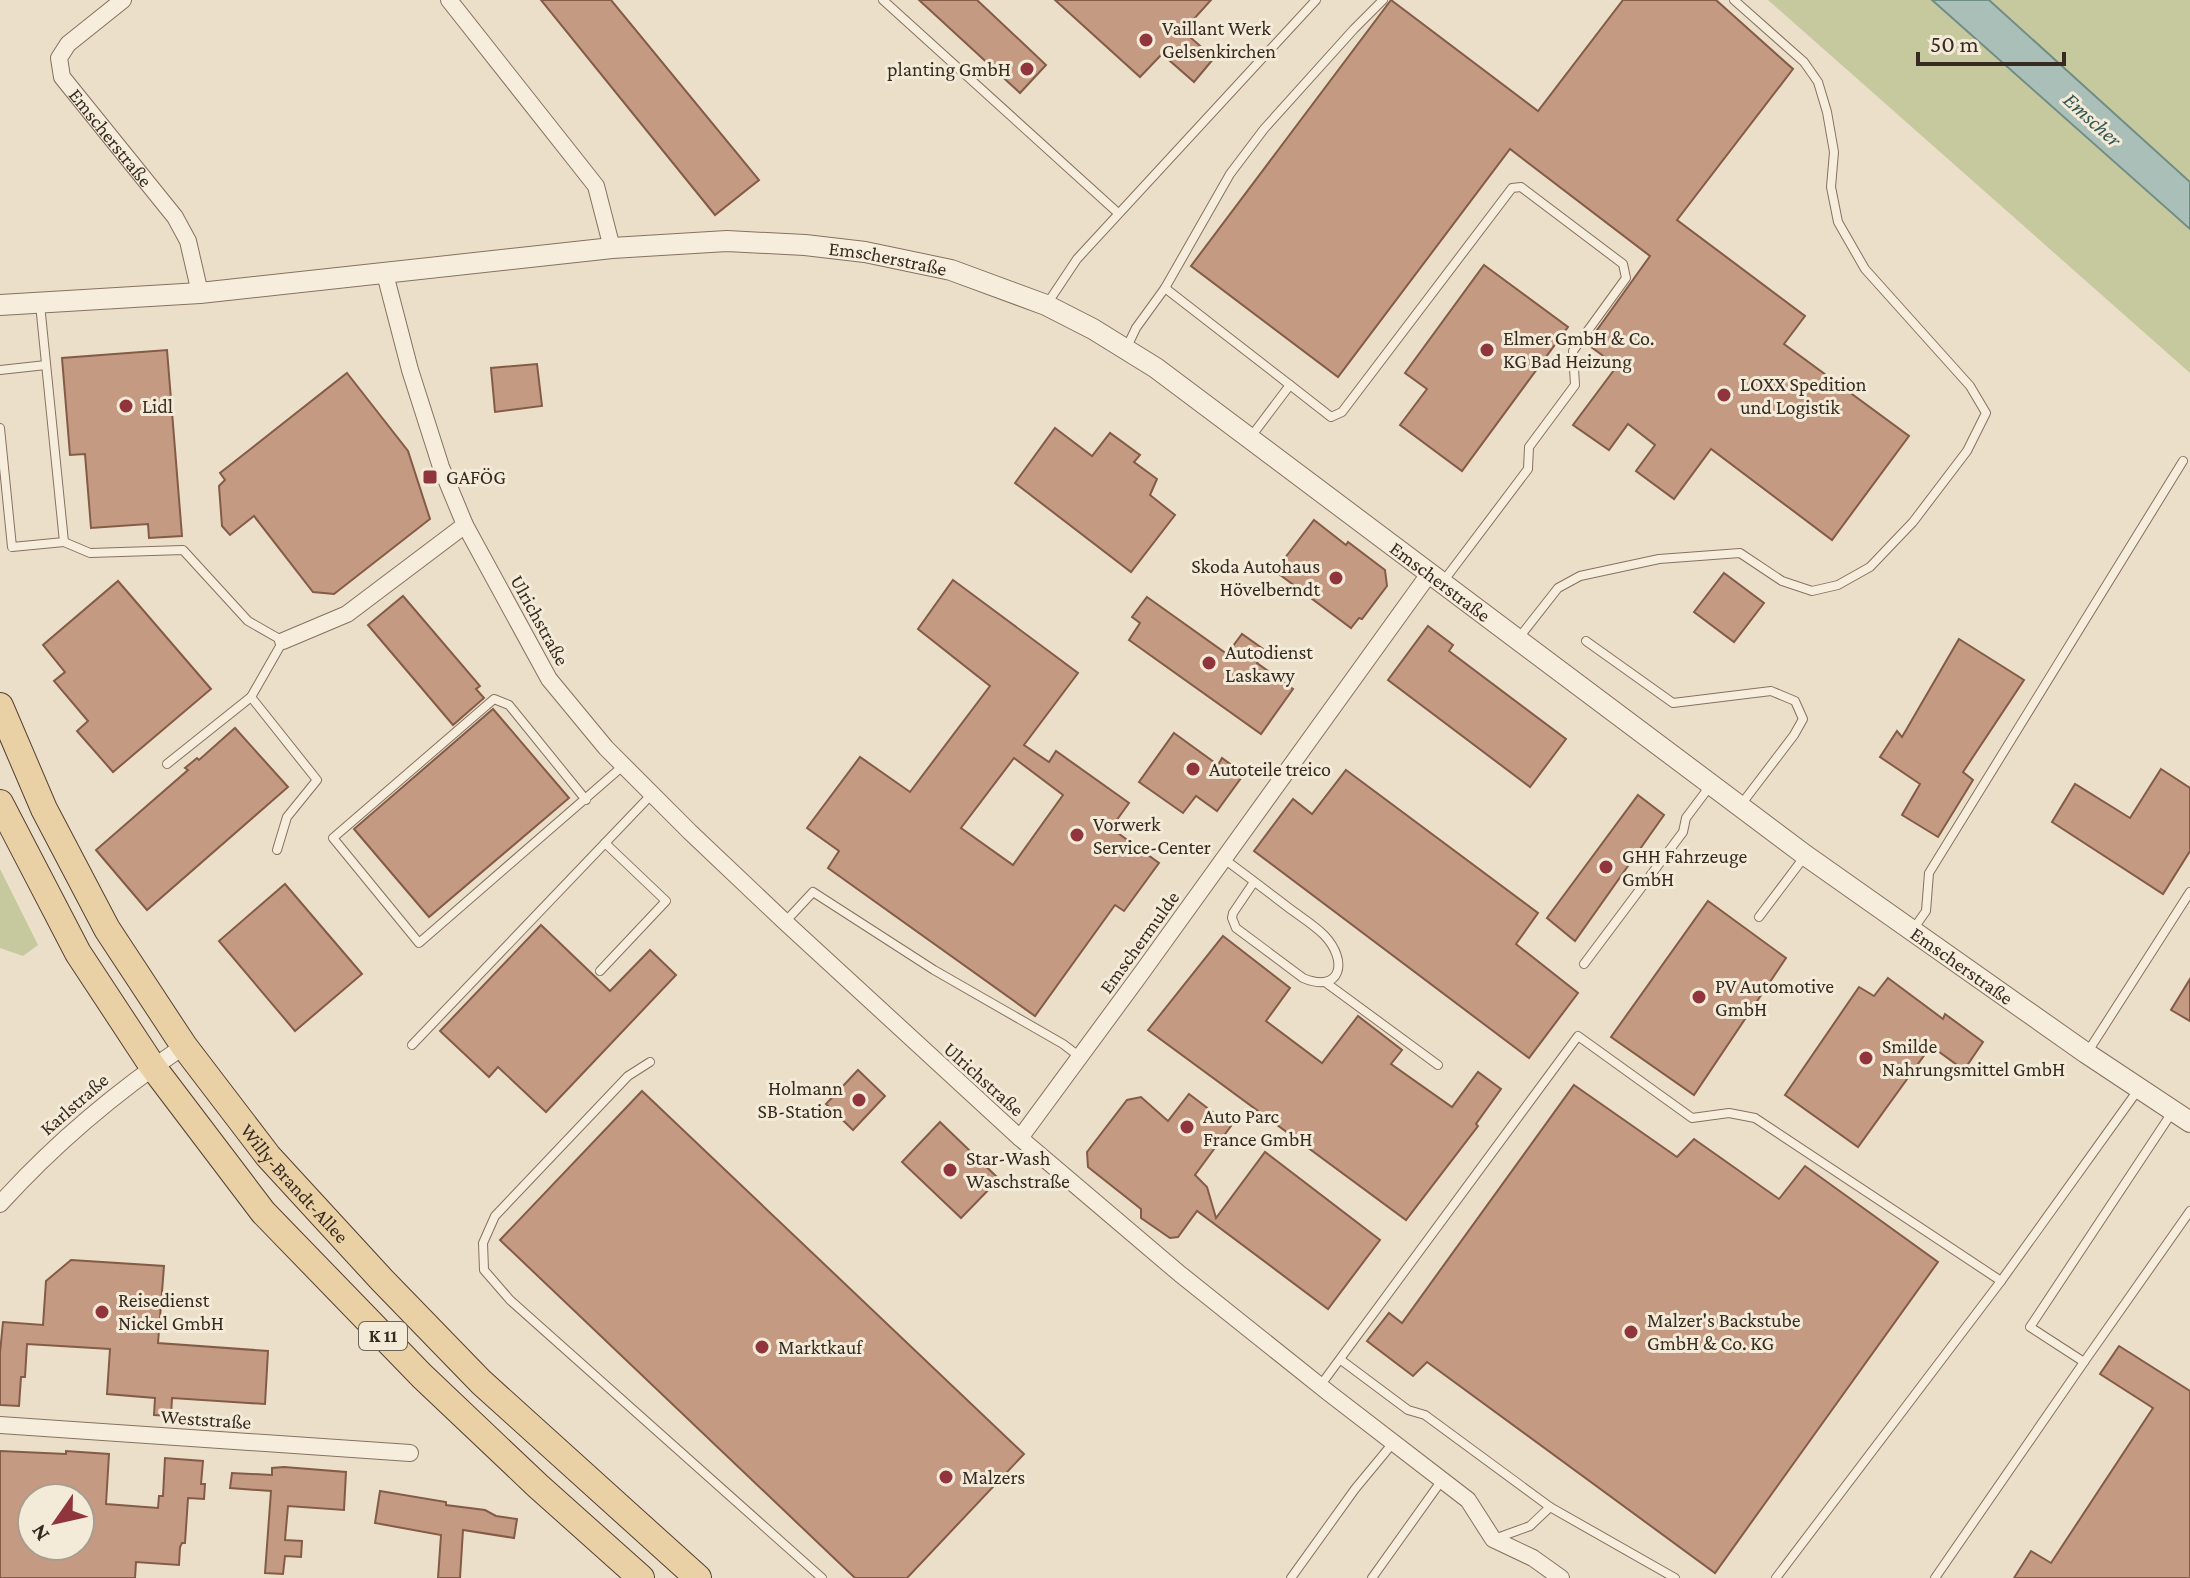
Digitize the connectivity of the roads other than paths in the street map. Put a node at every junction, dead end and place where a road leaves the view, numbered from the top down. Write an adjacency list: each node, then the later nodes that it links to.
1 (123, 0): 11 (street, Emscherstraße)
2 (449, 0): 8 (street)
3 (883, 0): 7 (lane)
4 (1316, 0): 7 (lane)
5 (1383, 0): 10 (lane)
6 (1734, 0): 25 (lane)
7 (1118, 213): 14 (lane)
8 (612, 248): 9 (street, Emscherstraße); 14 (street, Emscherstraße)
9 (385, 274): 11 (street, Emscherstraße); 22 (street, Ulrichstraße)
10 (1165, 288): 15 (lane); 18 (lane)
11 (200, 293): 12 (street, Emscherstraße)
12 (40, 303): 13 (street, Emscherstraße); 16 (lane)
13 (0, 305)
14 (1046, 305): 15 (street, Emscherstraße)
15 (1126, 349): 20 (street, Emscherstraße)
16 (46, 365): 17 (lane); 23 (lane)
17 (0, 370)
18 (1290, 385): 20 (lane); 24 (lane)
19 (0, 428): 23 (lane)
20 (1250, 438): 24 (street, Emscherstraße)
21 (2183, 461): 45 (lane)
22 (465, 525): 26 (street); 31 (street, Ulrichstraße)
23 (64, 542): 26 (lane)
24 (1436, 579): 25 (street, Emscherstraße); 40 (street, Emschermulde)
25 (1518, 640): 32 (street, Emscherstraße)
26 (283, 641): 28 (lane)
27 (1586, 641): 36 (lane)
28 (251, 697): 30 (lane); 38 (lane)
29 (0, 706): 50 (main road, Willy-Brandt-Allee / K 11)
30 (167, 764)
31 (624, 765): 33 (street, Ulrichstraße); 34 (lane)
32 (1711, 785): 36 (street, Emscherstraße); 46 (lane)
33 (652, 793): 37 (lane); 44 (street, Ulrichstraße)
34 (586, 800): 34 (lane)
35 (0, 803): 55 (main road, Willy-Brandt-Allee / K 11)
36 (1739, 807): 39 (street, Emscherstraße)
37 (605, 843): 47 (lane); 49 (lane)
38 (277, 850)
39 (1805, 855): 43 (lane); 45 (street, Emscherstraße)
40 (1223, 859): 41 (lane); 52 (street, Emschermulde)
41 (1254, 882): 48 (lane); 48 (lane)
42 (2190, 892): 51 (lane)
43 (1759, 917)
44 (785, 922): 52 (lane); 58 (street, Ulrichstraße)
45 (1912, 931): 51 (street, Emscherstraße)
46 (1584, 964)
47 (600, 971)
48 (1325, 982): 54 (lane)
49 (412, 1045)
50 (184, 1046): 55 (street, Karlstraße); 72 (main road, Willy-Brandt-Allee / K 11)
51 (2086, 1053): 56 (street, Emscherstraße)
52 (1080, 1057): 58 (street, Emschermulde)
53 (650, 1062): 73 (lane)
54 (1438, 1065)
55 (153, 1067): 59 (street, Karlstraße); 71 (main road, Willy-Brandt-Allee / K 11)
56 (2139, 1088): 57 (street, Emscherstraße); 61 (lane)
57 (2182, 1116): 63 (lane)
58 (1020, 1138): 64 (street, Ulrichstraße)
59 (0, 1204)
60 (2190, 1211): 63 (lane)
61 (2001, 1281): 62 (lane); 78 (lane)
62 (1341, 1360): 64 (lane); 69 (lane)
63 (2084, 1362): 79 (lane)
64 (1320, 1386): 66 (street, Ulrichstraße)
65 (0, 1425): 67 (street, Weststraße)
66 (1393, 1443): 68 (street, Ulrichstraße); 74 (lane)
67 (410, 1453)
68 (1442, 1480): 70 (street, Ulrichstraße); 75 (lane)
69 (1550, 1507): 70 (lane); 77 (lane)
70 (1493, 1539): 76 (street)
71 (641, 1578)
72 (698, 1578)
73 (822, 1578)
74 (1291, 1578)
75 (1372, 1578)
76 (1561, 1578)
77 (1675, 1578)
78 (1776, 1578)
79 (1935, 1578)

